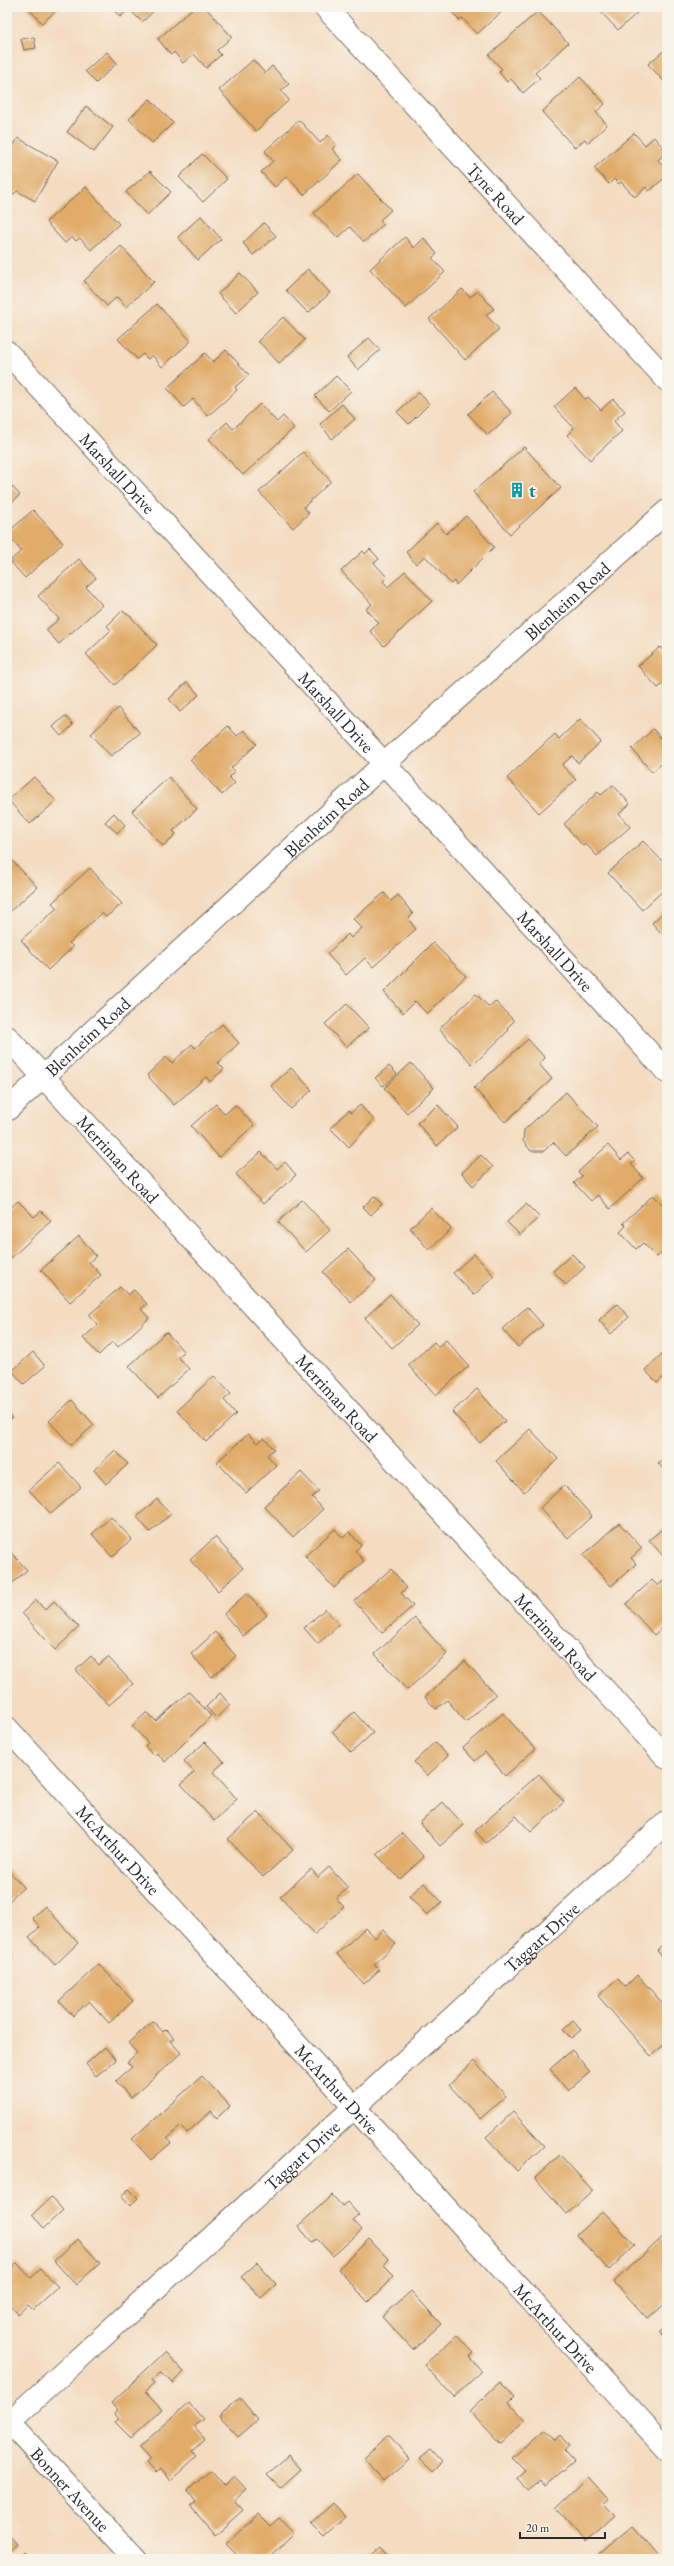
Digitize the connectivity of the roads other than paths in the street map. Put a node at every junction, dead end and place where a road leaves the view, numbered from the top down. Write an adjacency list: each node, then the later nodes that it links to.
1 (325, 7): 3 (street, Tyne Road)
2 (7, 352): 5 (street, Marshall Drive)
3 (667, 380)
4 (667, 511): 5 (street, Blenheim Road)
5 (385, 763): 7 (street, Marshall Drive); 8 (street, Blenheim Road)
6 (7, 1037): 8 (street, Merriman Road)
7 (667, 1072)
8 (44, 1077): 9 (street, Blenheim Road); 11 (street, Merriman Road)
9 (7, 1110)
10 (7, 1728): 13 (street, McArthur Drive)
11 (667, 1758)
12 (667, 1822): 13 (street, Taggart Drive)
13 (355, 2106): 14 (street, Taggart Drive); 15 (street, McArthur Drive)
14 (8, 2422): 16 (street, Bonner Avenue)
15 (667, 2449)
16 (135, 2559)

